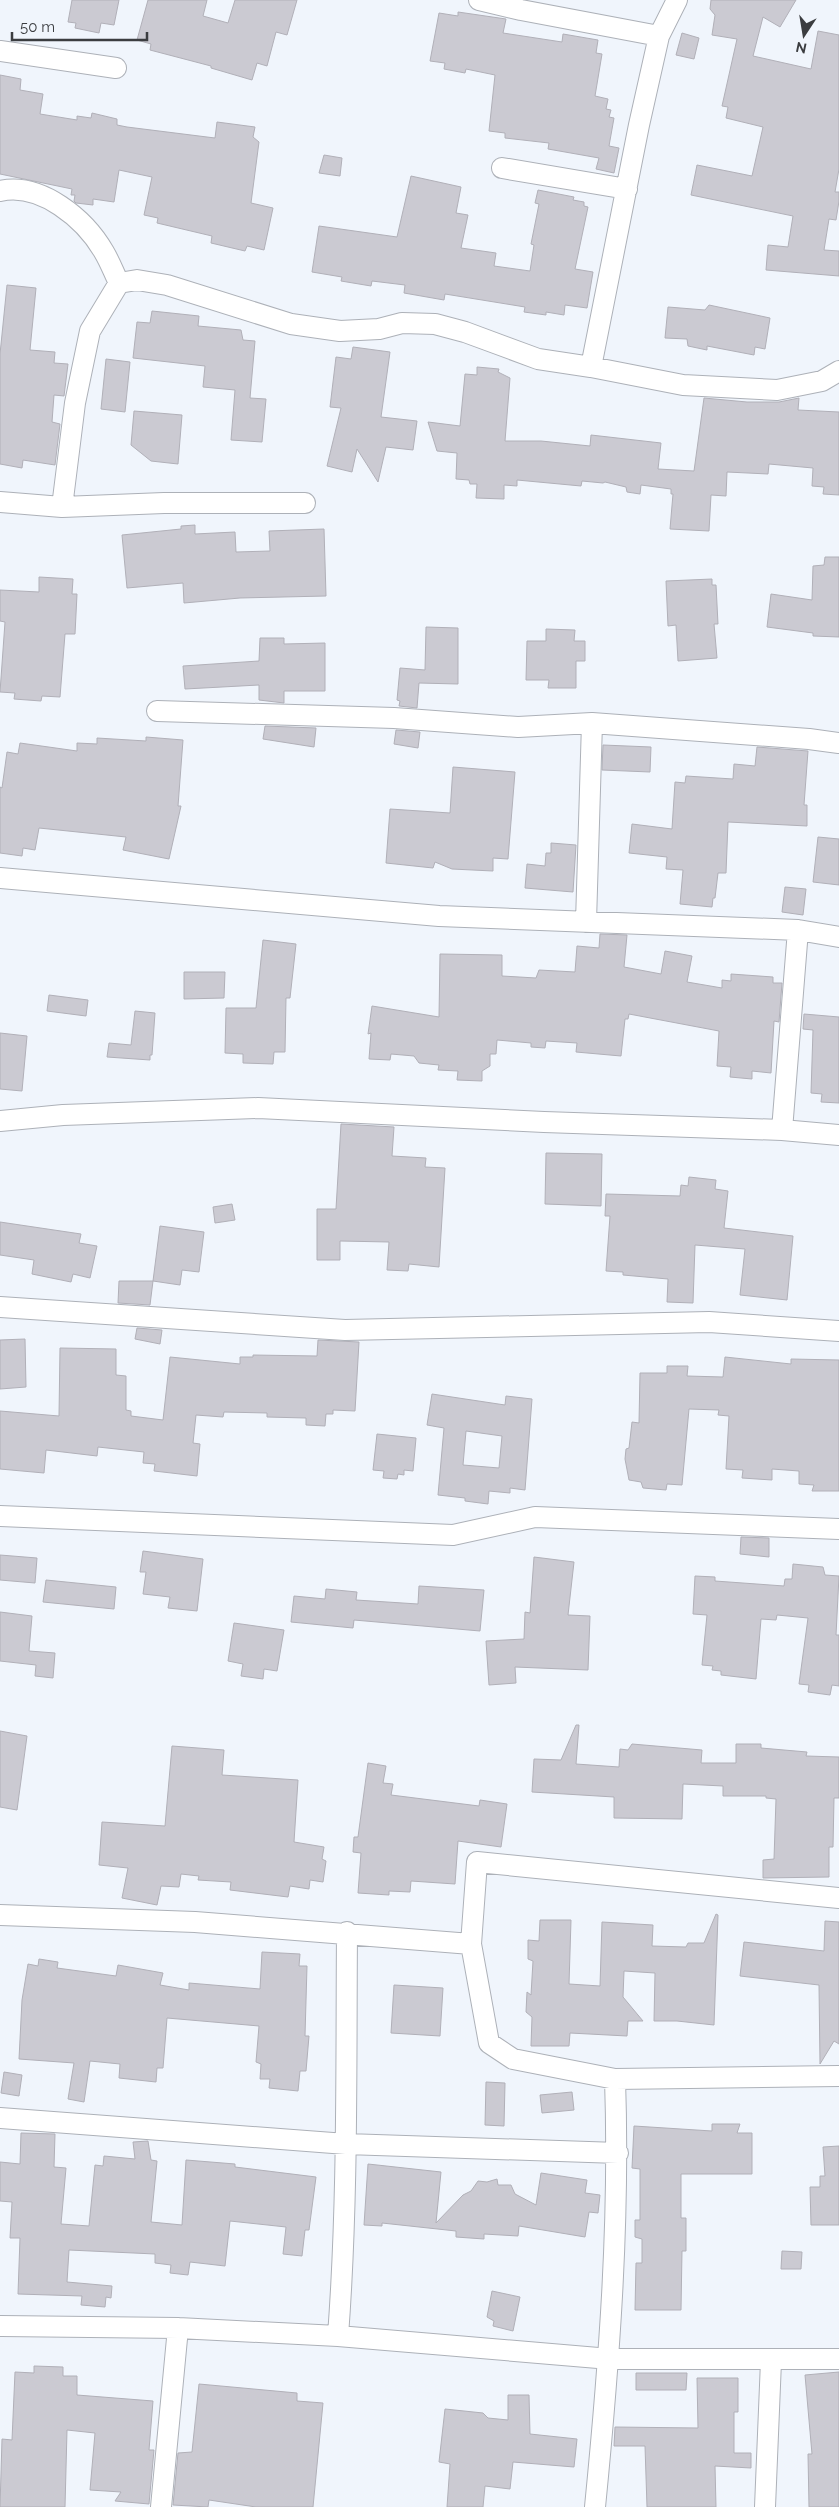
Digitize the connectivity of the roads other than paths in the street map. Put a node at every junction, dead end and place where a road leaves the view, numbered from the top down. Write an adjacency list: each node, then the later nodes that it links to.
1 (479, 0): 3 (street)
2 (677, 0): 3 (street)
3 (659, 36): 7 (street)
4 (0, 51): 5 (street)
5 (116, 68)
6 (502, 168): 7 (street)
7 (627, 189): 10 (street)
8 (0, 191): 9 (street)
9 (119, 283): 10 (street); 14 (street)
10 (592, 367): 11 (street)
11 (839, 371)
12 (0, 502): 14 (street)
13 (305, 503): 14 (street)
14 (62, 507)
15 (157, 711): 16 (street)
16 (592, 723): 17 (street); 19 (street)
17 (839, 744)
18 (0, 878): 19 (street)
19 (586, 922): 20 (street)
20 (798, 930): 21 (street); 23 (street)
21 (839, 936)
22 (0, 1121): 23 (street)
23 (782, 1130): 24 (street)
24 (839, 1135)
25 (0, 1307): 26 (street)
26 (839, 1330)
27 (0, 1516): 28 (street)
28 (839, 1529)
29 (839, 1898): 32 (street)
30 (0, 1915): 31 (street)
31 (347, 1932): 32 (street); 36 (street)
32 (471, 1944): 34 (street)
33 (839, 2076): 34 (street)
34 (615, 2079): 37 (street)
35 (0, 2118): 36 (street)
36 (346, 2144): 37 (street); 40 (street)
37 (618, 2153): 41 (street)
38 (1, 2326): 39 (street)
39 (178, 2328): 40 (street); 44 (street)
40 (338, 2336): 41 (street)
41 (610, 2359): 43 (street); 45 (street)
42 (839, 2359): 43 (street)
43 (771, 2361): 46 (street)
44 (161, 2507)
45 (595, 2507)
46 (766, 2507)

